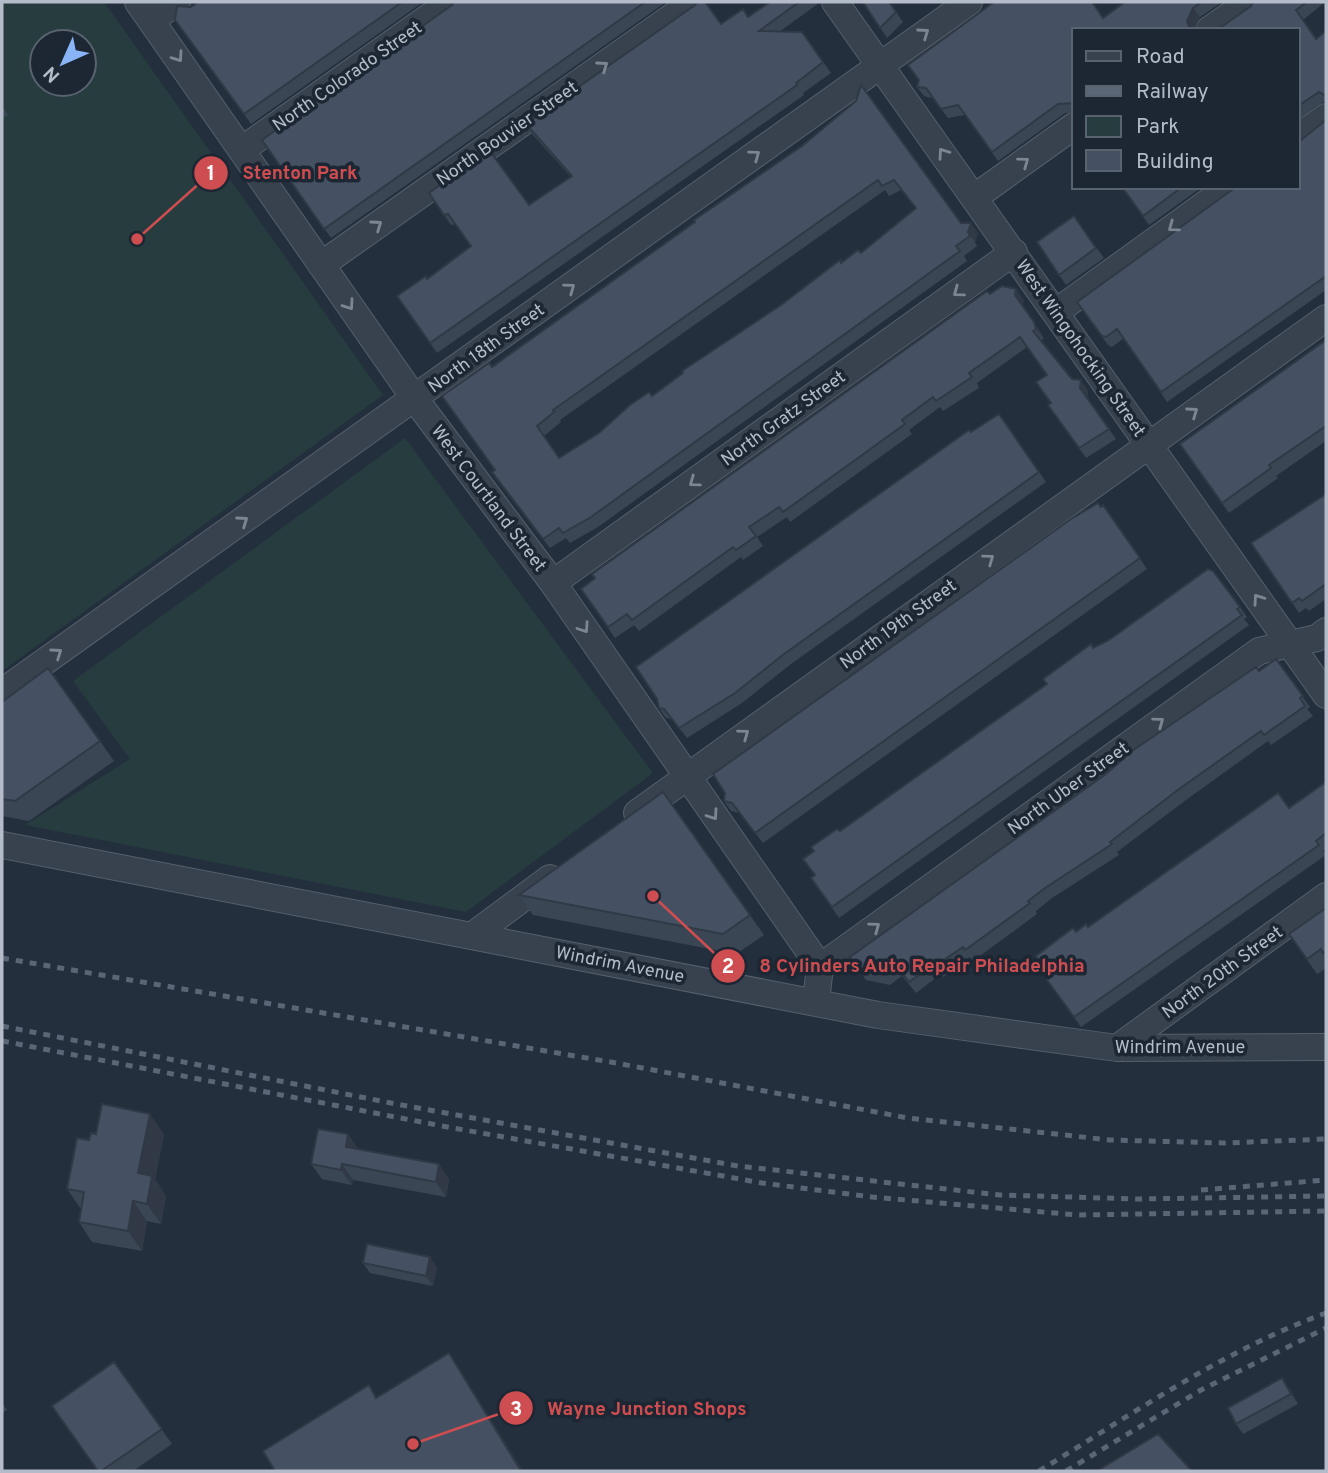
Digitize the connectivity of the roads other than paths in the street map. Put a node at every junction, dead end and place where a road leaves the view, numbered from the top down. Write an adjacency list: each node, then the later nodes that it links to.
1 (177, 2): 7 (street)
2 (450, 2): 13 (street, North Colorado Street)
3 (693, 2): 17 (street, North Bouvier Street, one-way to 3)
4 (835, 2): 9 (street, West Wingohocking Street)
5 (969, 2): 9 (street, North 18th Street, one-way to 5)
6 (1249, 2): 8 (street)
7 (145, 11): 13 (street, West Courtland Street, one-way to 13)
8 (1212, 28)
9 (880, 64): 15 (street, West Wingohocking Street, one-way to 9); 20 (street, North 18th Street, one-way to 9)
10 (1326, 117): 12 (street)
11 (1072, 127): 15 (street, one-way to 11)
12 (1300, 136)
13 (243, 149): 17 (street, West Courtland Street)
14 (1226, 189): 18 (street, one-way to 18)
15 (975, 197): 16 (street, West Wingohocking Street)
16 (1014, 252): 18 (street, West Wingohocking Street); 22 (street, North Gratz Street, one-way to 22)
17 (321, 265): 20 (street, West Courtland Street, one-way to 20)
18 (1056, 312): 21 (street, West Wingohocking Street)
19 (1326, 318): 21 (street, North 19th Street, one-way to 19)
20 (415, 399): 22 (street, West Courtland Street); 25 (street, North 18th Street, one-way to 20)
21 (1149, 443): 24 (street, West Wingohocking Street, one-way to 21); 27 (street, North 19th Street, one-way to 21)
22 (553, 583): 27 (street, West Courtland Street, one-way to 27)
23 (1326, 631): 24 (street, North Uber Street)
24 (1289, 644): 26 (street, West Wingohocking Street); 33 (street, North Uber Street, one-way to 24)
25 (2, 692)
26 (1326, 695)
27 (685, 776): 28 (street, North 19th Street); 33 (street, West Courtland Street, one-way to 33)
28 (618, 827)
29 (2, 845): 32 (street, Windrim Avenue)
30 (573, 860): 32 (street)
31 (1326, 895): 36 (street, North 20th Street)
32 (472, 935): 34 (street, Windrim Avenue)
33 (820, 967): 34 (street)
34 (816, 1001): 36 (street, Windrim Avenue)
35 (1326, 1047): 36 (street, Windrim Avenue)
36 (1117, 1048)

